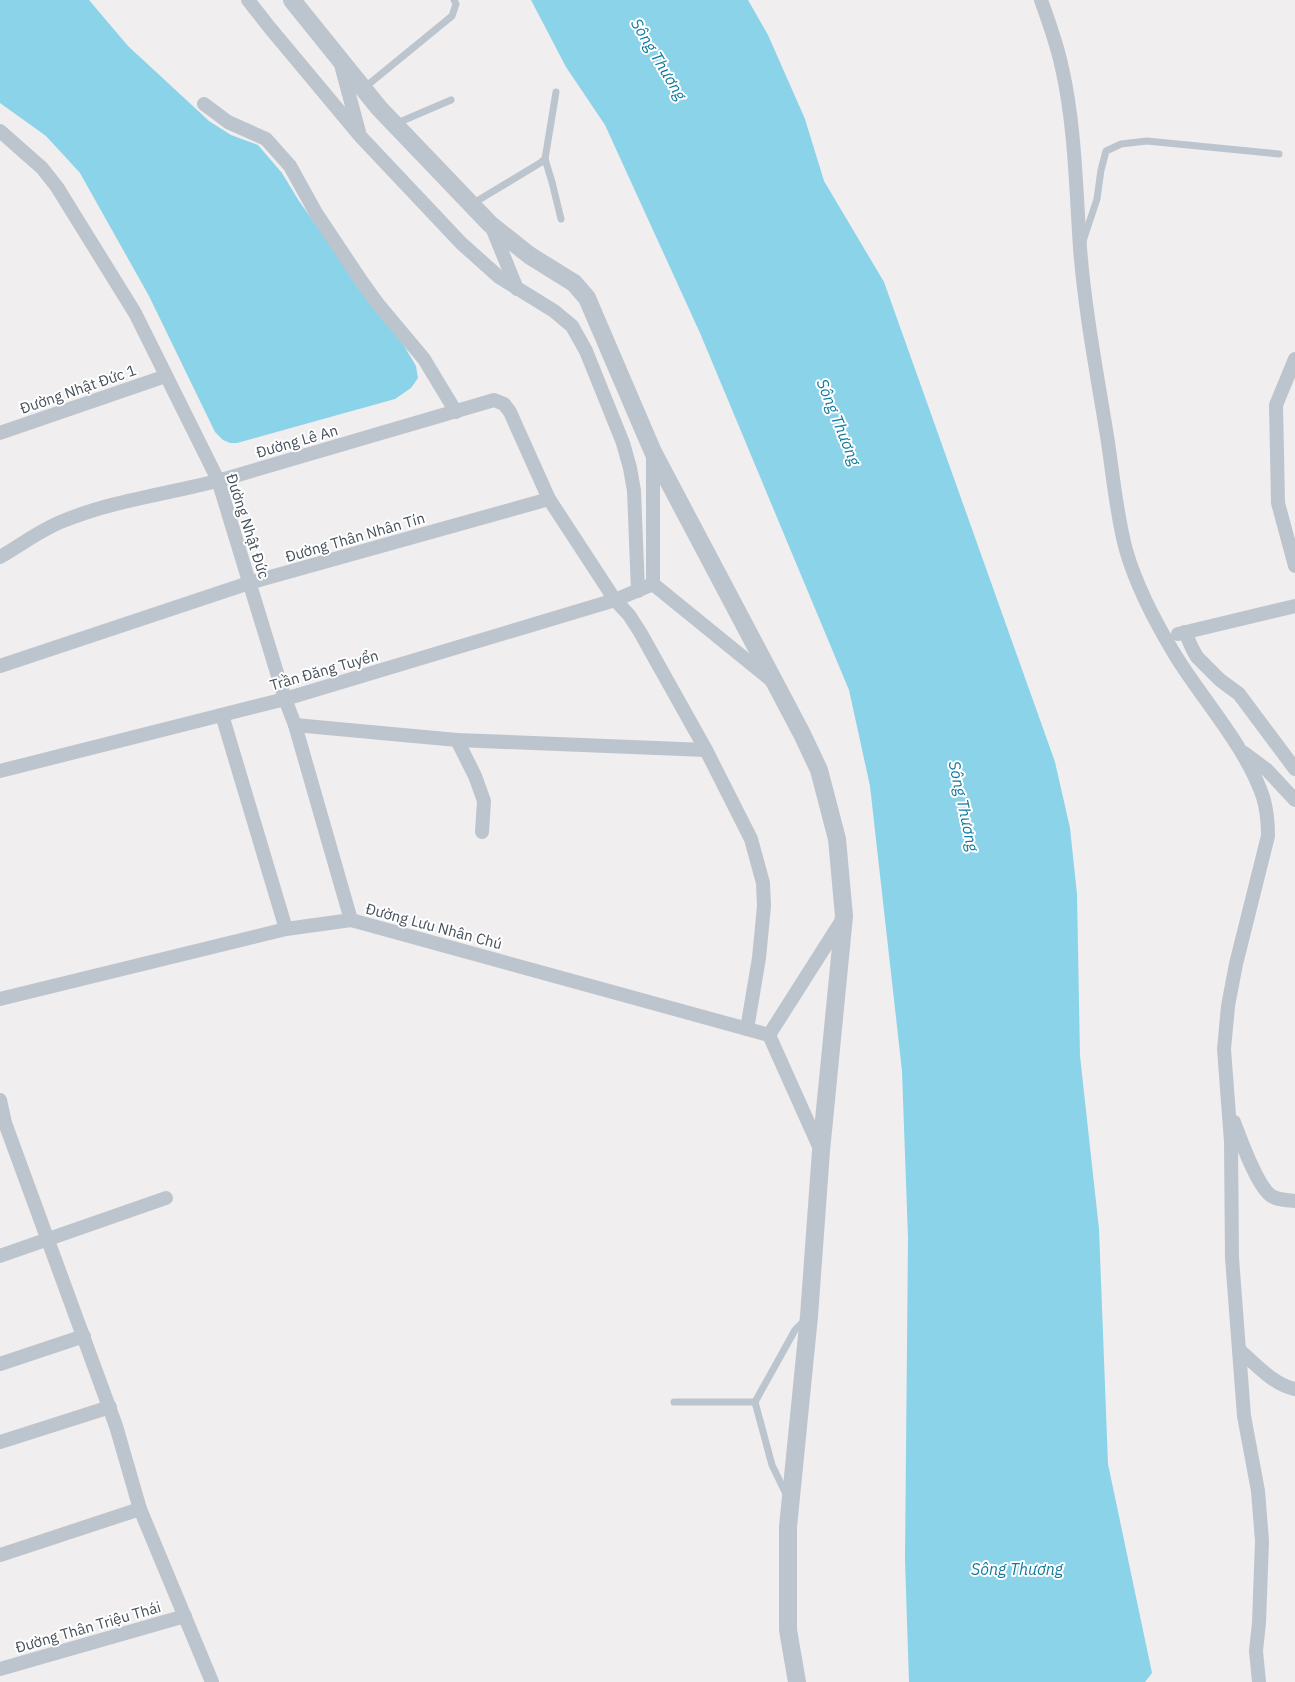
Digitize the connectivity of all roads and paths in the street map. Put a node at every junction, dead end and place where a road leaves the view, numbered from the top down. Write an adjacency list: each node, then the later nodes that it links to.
1 (248, 0): 12 (street)
2 (292, 0): 5 (street)
3 (454, 0): 6 (lane)
4 (1041, 0): 18 (street)
5 (339, 58): 6 (street); 12 (street)
6 (363, 88): 10 (street)
7 (556, 92): 14 (lane)
8 (451, 100): 10 (lane)
9 (204, 104): 22 (street)
10 (395, 124): 15 (street)
11 (0, 131): 21 (street, Đường Nhật Đức)
12 (361, 136): 19 (street)
13 (1279, 154): 18 (lane)
14 (545, 159): 15 (lane); 16 (lane)
15 (472, 204): 17 (street)
16 (561, 219)
17 (490, 224): 19 (street); 24 (street)
18 (1080, 249): 35 (street)
19 (517, 289): 31 (street)
20 (1295, 359): 28 (street)
21 (166, 376): 23 (street, Đường Nhật Đức 1); 25 (street, Đường Nhật Đức)
22 (456, 412): 25 (street, Đường Lê An); 26 (street, Đường Lê An)
23 (0, 433)
24 (654, 452): 30 (street); 37 (street)
25 (218, 480): 27 (street, Đường Lê An); 29 (street, Đường Nhật Đức)
26 (549, 499): 29 (street, Đường Thân Nhân Tín); 32 (street)
27 (0, 557)
28 (1295, 566)
29 (249, 583): 36 (street, Đường Thân Nhân Tín); 38 (street, Đường Nhật Đức)
30 (653, 584): 31 (street, Trần Đăng Tuyển); 37 (street)
31 (638, 591): 32 (street, Trần Đăng Tuyển)
32 (614, 600): 38 (street, Trần Đăng Tuyển); 42 (street)
33 (1295, 606): 34 (street)
34 (1186, 632): 35 (street); 44 (street)
35 (1165, 637): 43 (street)
36 (0, 666)
37 (773, 681): 48 (street)
38 (286, 699): 39 (street, Trần Đăng Tuyển); 40 (street, Đường Nhật Đức)
39 (222, 715): 45 (street, Trần Đăng Tuyển); 50 (street)
40 (296, 725): 41 (street); 49 (street, Đường Nhật Đức)
41 (457, 740): 42 (street); 47 (street)
42 (706, 750): 52 (street)
43 (1239, 750): 46 (street); 55 (street)
44 (1295, 769)
45 (0, 771)
46 (1295, 800)
47 (482, 832)
48 (844, 916): 53 (street); 57 (street)
49 (351, 920): 50 (street, Đường Lưu Nhân Chú); 52 (street, Đường Lưu Nhân Chú)
50 (286, 929): 51 (street, Đường Lưu Nhân Chú)
51 (0, 999)
52 (747, 1029): 53 (street, Đường Lưu Nhân Chú)
53 (769, 1035): 57 (street)
54 (0, 1100): 56 (street)
55 (1228, 1108): 59 (street); 64 (street)
56 (3, 1126): 60 (street)
57 (821, 1151): 62 (street)
58 (166, 1198): 60 (street)
59 (1295, 1201)
60 (50, 1240): 61 (street); 63 (street)
61 (0, 1256)
62 (809, 1316): 68 (lane); 71 (street)
63 (84, 1336): 65 (street); 69 (street)
64 (1239, 1350): 66 (street); 78 (street)
65 (0, 1364)
66 (1295, 1389)
67 (674, 1402): 68 (lane)
68 (755, 1402): 71 (lane)
69 (110, 1407): 70 (street); 72 (street)
70 (0, 1442)
71 (790, 1503): 77 (street)
72 (140, 1509): 73 (street); 74 (street)
73 (0, 1555)
74 (185, 1616): 75 (street, Đường Thân Triệu Thái); 76 (street)
75 (0, 1669)
76 (212, 1682)
77 (797, 1682)
78 (1259, 1682)

